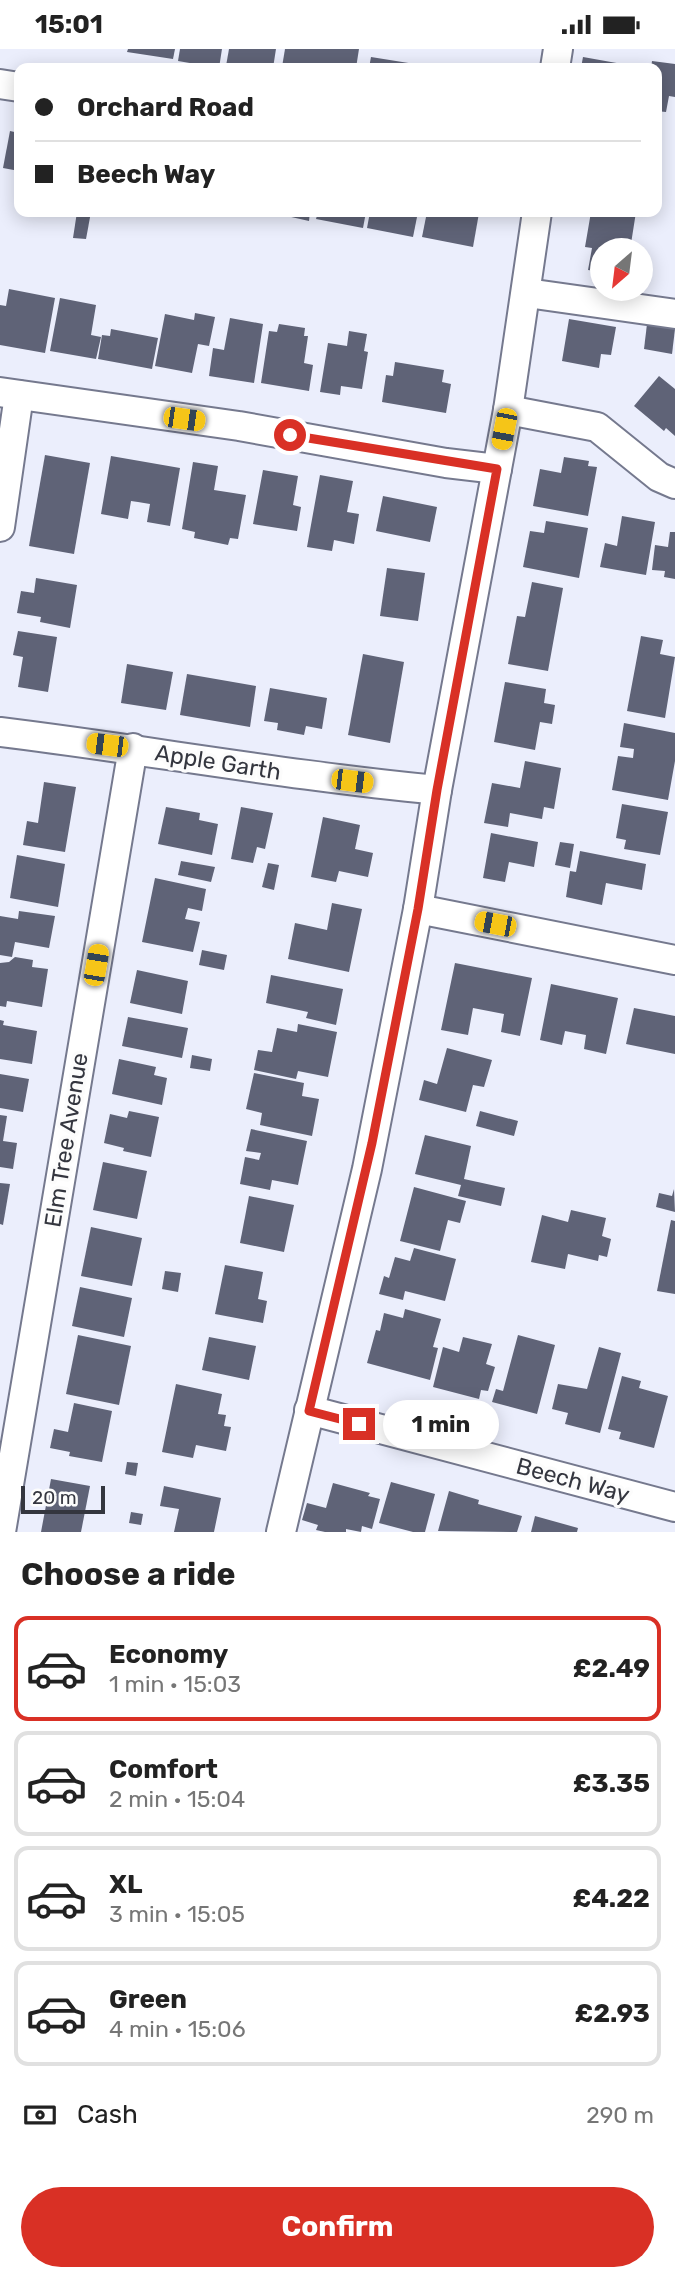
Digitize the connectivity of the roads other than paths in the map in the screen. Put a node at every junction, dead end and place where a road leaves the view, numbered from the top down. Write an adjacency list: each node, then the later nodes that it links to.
1 (536, 217): 2 (street)
2 (527, 292): 3 (street); 5 (street)
3 (675, 314)
4 (9, 394): 6 (street); 8 (street)
5 (508, 409): 6 (street); 7 (street)
6 (497, 469): 11 (street)
7 (675, 484)
8 (0, 527)
9 (0, 732): 10 (street, Apple Garth)
10 (133, 748): 11 (street, Apple Garth); 16 (street, Elm Tree Avenue)
11 (437, 790): 12 (street)
12 (418, 909): 13 (street); 14 (street)
13 (675, 960)
14 (309, 1411): 15 (street, Beech Way); 17 (street)
15 (675, 1507)
16 (1, 1532)
17 (281, 1532)

